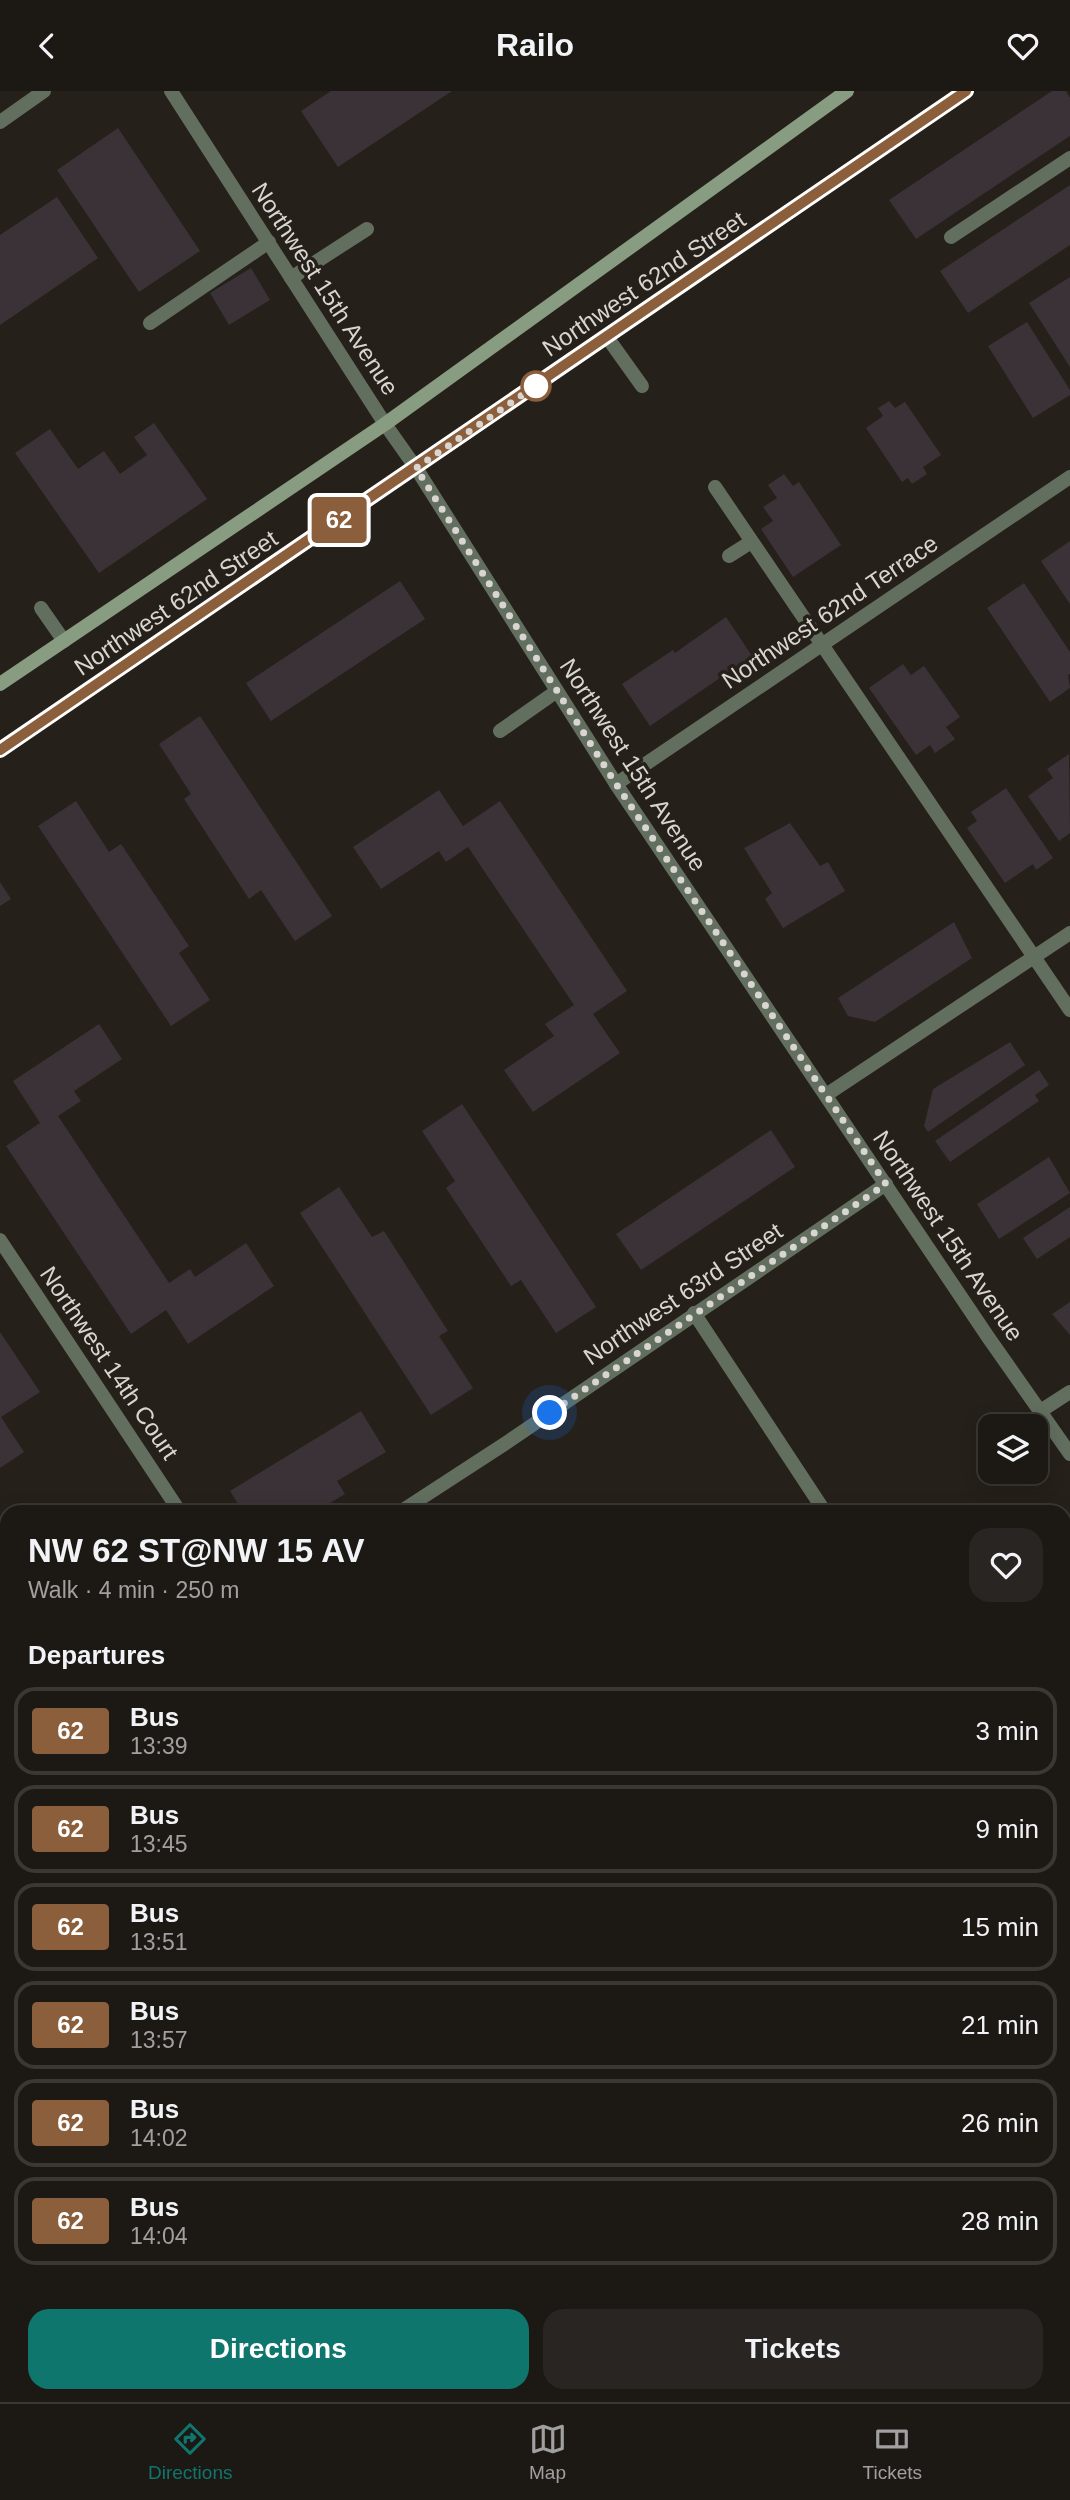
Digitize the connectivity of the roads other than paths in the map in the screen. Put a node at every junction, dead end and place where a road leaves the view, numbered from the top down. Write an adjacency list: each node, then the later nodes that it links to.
1 (44, 91): 5 (street)
2 (171, 91): 9 (street, Northwest 15th Avenue)
3 (847, 91): 14 (main road, Northwest 62nd Street)
4 (966, 91): 12 (main road, Northwest 62nd Street)
5 (0, 122)
6 (1070, 158): 8 (street)
7 (367, 229): 10 (street)
8 (951, 237)
9 (269, 242): 10 (street, Northwest 15th Avenue); 11 (street)
10 (291, 278): 14 (street, Northwest 15th Avenue)
11 (150, 323)
12 (607, 337): 13 (street); 15 (main road, Northwest 62nd Street)
13 (642, 386)
14 (385, 424): 15 (street, Northwest 15th Avenue); 21 (main road, Northwest 62nd Street)
15 (416, 468): 24 (street, Northwest 15th Avenue); 26 (main road, Northwest 62nd Street)
16 (1070, 478): 22 (street, Northwest 62nd Terrace)
17 (715, 487): 18 (street)
18 (751, 542): 19 (street); 22 (street)
19 (729, 556)
20 (41, 608): 21 (street)
21 (64, 641): 23 (main road, Northwest 62nd Street)
22 (823, 645): 27 (street, Northwest 62nd Terrace); 29 (street)
23 (0, 684)
24 (557, 691): 25 (street); 27 (street, Northwest 15th Avenue)
25 (500, 731)
26 (0, 750)
27 (616, 784): 31 (street, Northwest 15th Avenue)
28 (1070, 933): 29 (street)
29 (1034, 957): 30 (street); 31 (street)
30 (1070, 1010)
31 (826, 1095): 32 (street, Northwest 15th Avenue)
32 (886, 1184): 34 (street, Northwest 63rd Street); 36 (street, Northwest 15th Avenue)
33 (0, 1240): 38 (street, Northwest 14th Court)
34 (694, 1313): 39 (street, Northwest 63rd Street); 40 (street)
35 (1070, 1392): 36 (street)
36 (1039, 1412): 37 (street, Northwest 15th Avenue)
37 (1070, 1454)
38 (175, 1505)
39 (411, 1505)
40 (820, 1505)

